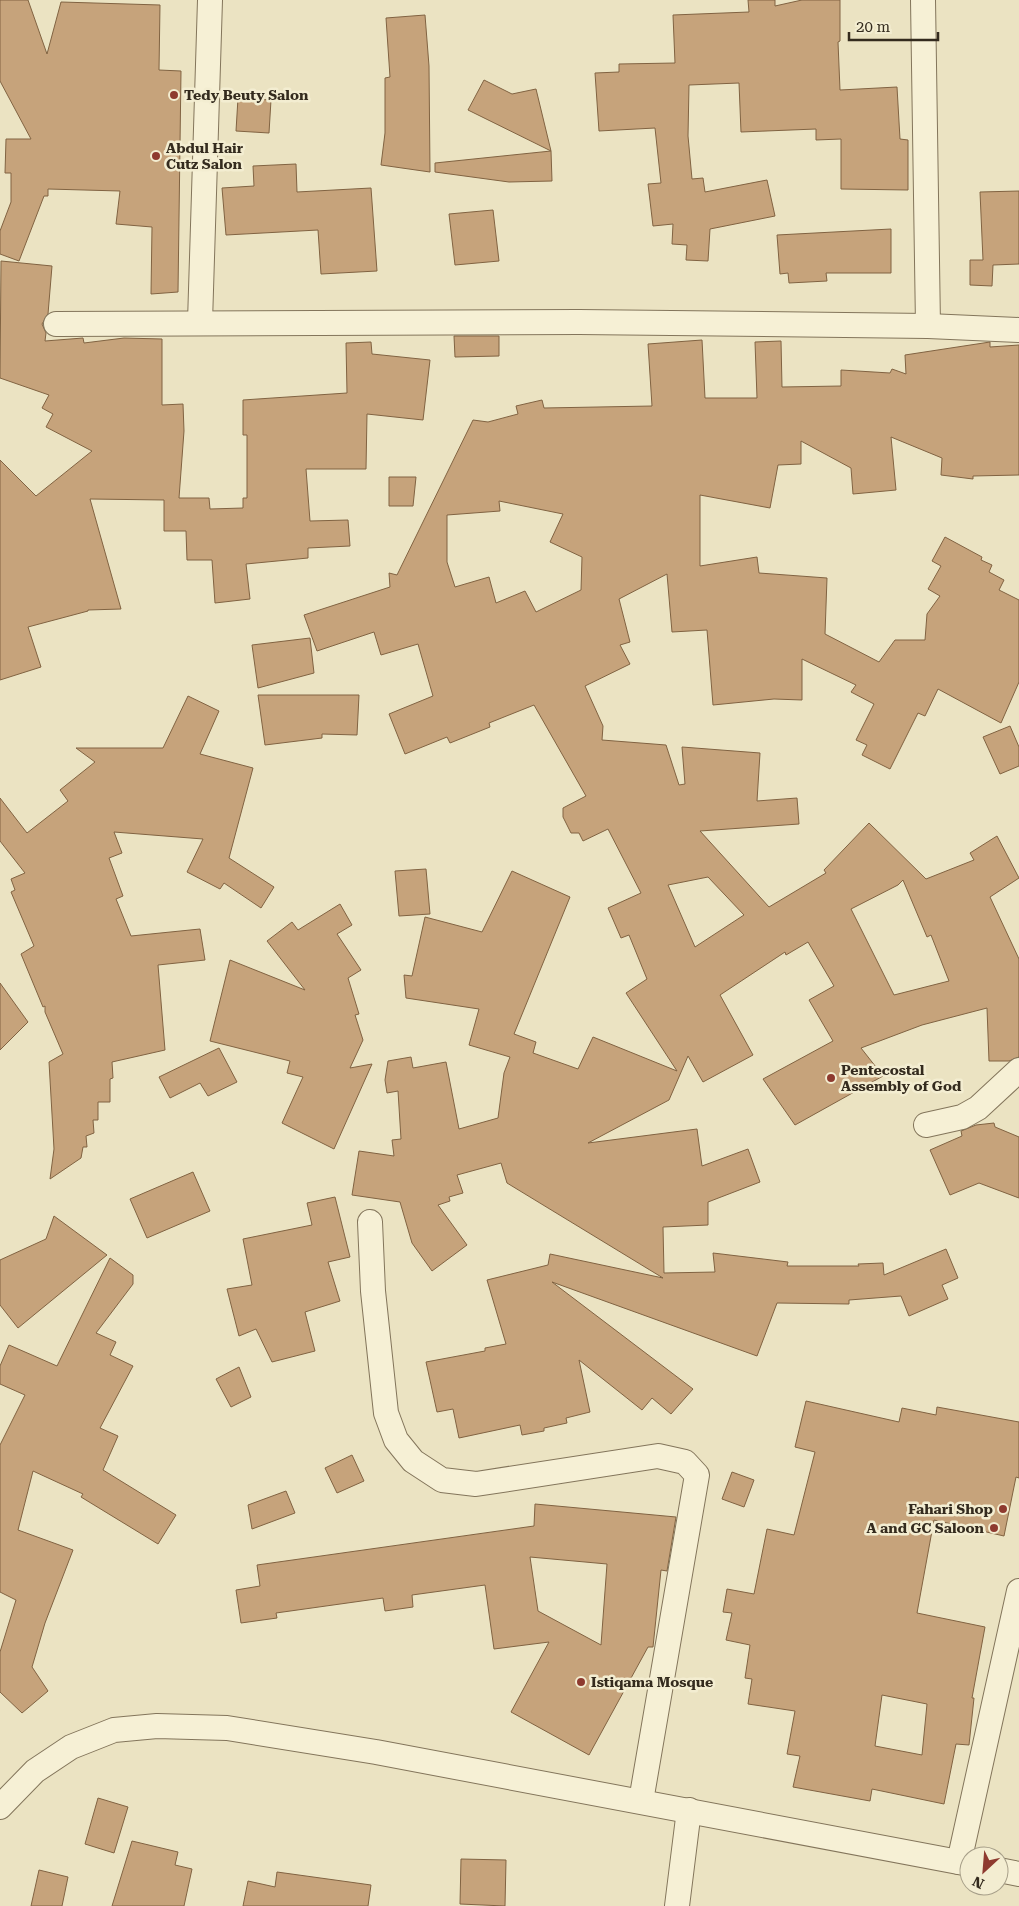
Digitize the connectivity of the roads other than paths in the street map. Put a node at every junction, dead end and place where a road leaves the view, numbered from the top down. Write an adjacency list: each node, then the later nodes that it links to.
1 (210, 0): 3 (street)
2 (923, 0): 5 (street)
3 (200, 322): 4 (street); 5 (street)
4 (56, 324)
5 (928, 326): 6 (street)
6 (1019, 330)
7 (1019, 1070): 8 (street)
8 (926, 1125)
9 (370, 1222): 11 (street)
10 (1019, 1591): 14 (street)
11 (641, 1801): 12 (street); 13 (street)
12 (0, 1807)
13 (688, 1810): 15 (street); 16 (street)
14 (967, 1846)
15 (959, 1862)
16 (677, 1906)

